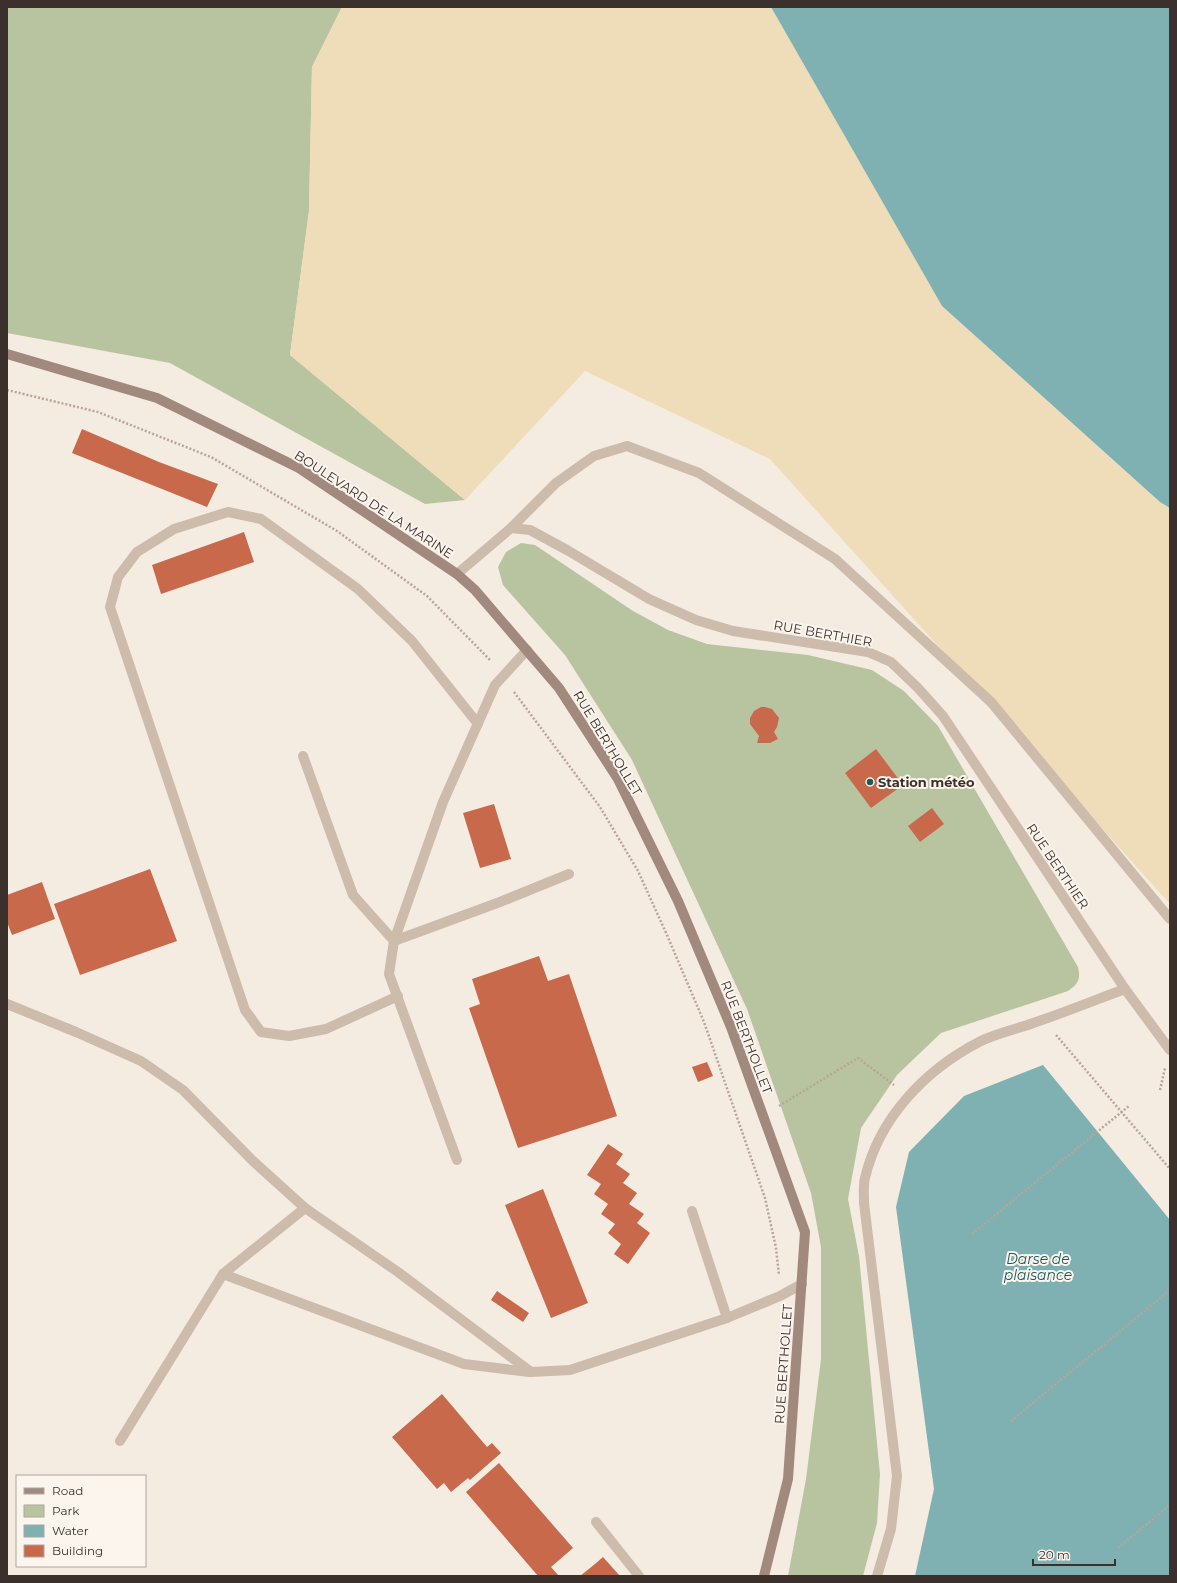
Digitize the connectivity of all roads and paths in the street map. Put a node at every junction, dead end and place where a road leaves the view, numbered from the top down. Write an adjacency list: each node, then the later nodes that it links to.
1 (7, 354): 4 (main road, BOULEVARD DE LA MARINE)
2 (7, 390): 6 (path)
3 (511, 528): 4 (lane); 10 (lane); 12 (lane, RUE BERTHIER)
4 (457, 574): 5 (main road, RUE BERTHOLLET)
5 (527, 650): 6 (lane); 22 (main road, RUE BERTHOLLET)
6 (503, 676): 7 (lane); 31 (path)
7 (478, 724): 11 (lane); 13 (lane)
8 (302, 756): 11 (lane)
9 (569, 874): 11 (lane)
10 (1170, 919)
11 (394, 941): 13 (lane)
12 (1125, 989): 15 (lane); 16 (lane, RUE BERTHIER)
13 (398, 996): 23 (lane)
14 (7, 1004): 25 (lane)
15 (1043, 1020): 19 (lane); 21 (path)
16 (1170, 1050)
17 (1165, 1068): 18 (path)
18 (1160, 1090)
19 (909, 1096): 22 (path); 41 (lane)
20 (1129, 1106): 21 (path)
21 (1122, 1111): 24 (path); 27 (path)
22 (763, 1115): 29 (main road, RUE BERTHOLLET)
23 (457, 1160)
24 (1170, 1169)
25 (305, 1208): 28 (lane); 33 (lane)
26 (692, 1211): 32 (lane)
27 (972, 1234)
28 (223, 1274): 33 (lane); 35 (lane)
29 (802, 1284): 31 (lane); 40 (main road, RUE BERTHOLLET)
30 (1170, 1290): 34 (path)
31 (780, 1296): 32 (lane)
32 (727, 1318): 33 (lane)
33 (531, 1372)
34 (1011, 1420)
35 (120, 1441)
36 (1170, 1505): 38 (path)
37 (596, 1522): 39 (lane)
38 (1118, 1548)
39 (639, 1576)
40 (764, 1576)
41 (878, 1576)

